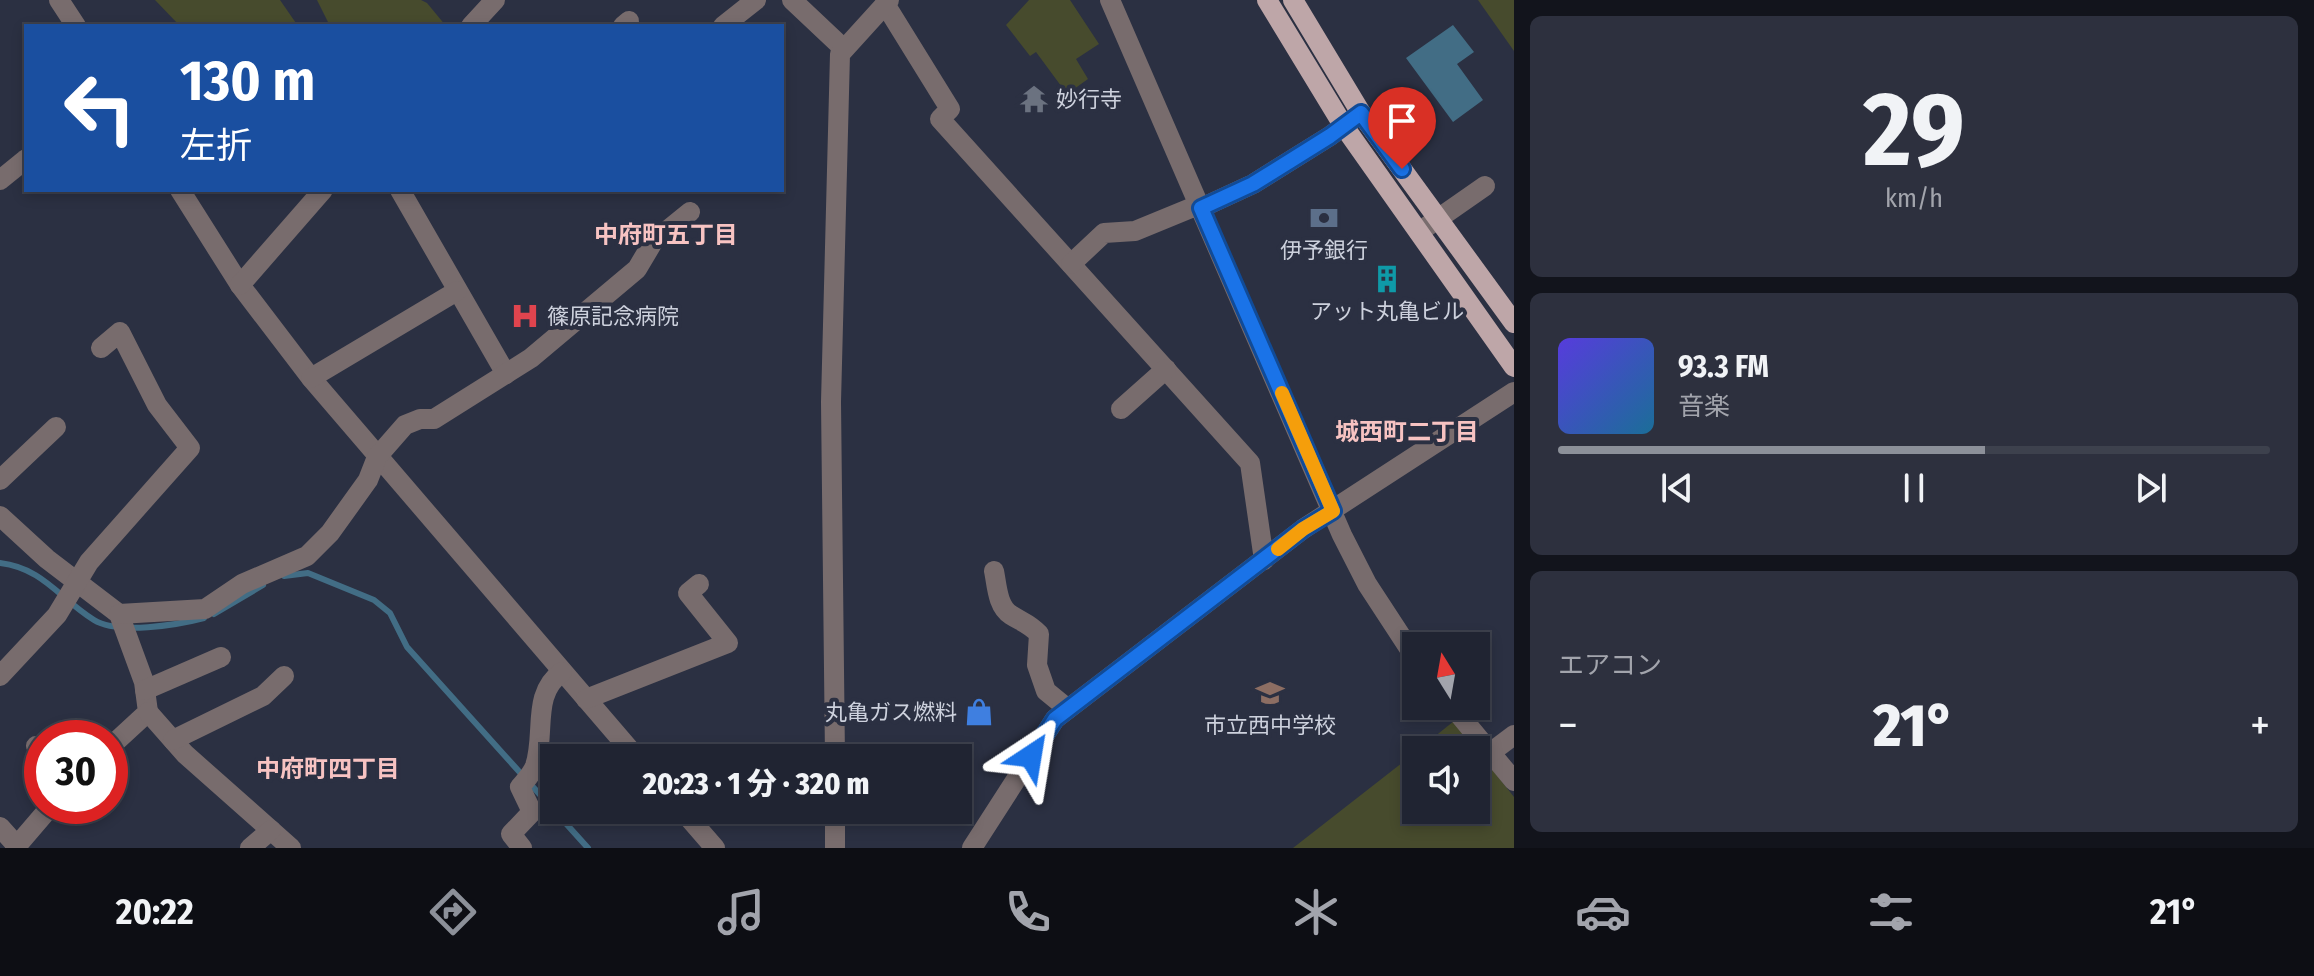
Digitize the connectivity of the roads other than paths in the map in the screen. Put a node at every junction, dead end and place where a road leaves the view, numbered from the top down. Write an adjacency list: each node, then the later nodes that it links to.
1 (59, 0): 9 (street)
2 (495, 0): 10 (street)
3 (756, 0): 11 (street)
4 (792, 0): 12 (street)
5 (1110, 0): 21 (street)
6 (1267, 0): 14 (main road)
7 (1293, 0): 13 (main road)
8 (887, 2): 12 (street); 25 (street)
9 (75, 24)
10 (473, 24)
11 (726, 24)
12 (844, 49): 61 (street)
13 (1361, 113): 14 (street); 23 (main road)
14 (1343, 125): 21 (street); 24 (main road)
15 (24, 161): 16 (street)
16 (0, 180)
17 (1485, 186): 23 (street)
18 (181, 192): 26 (street)
19 (321, 192): 26 (street)
20 (401, 192): 27 (street)
21 (1201, 208): 25 (street); 39 (street)
22 (690, 212): 32 (street)
23 (1438, 219): 24 (street); 28 (main road)
24 (1419, 232): 30 (main road)
25 (1071, 264): 31 (street)
26 (240, 285): 33 (street)
27 (457, 291): 32 (street); 33 (street)
28 (1514, 323)
29 (101, 348): 44 (street)
30 (1514, 367)
31 (1166, 369): 35 (street); 41 (street)
32 (506, 374): 37 (street)
33 (311, 378): 37 (street)
34 (1514, 392): 39 (street)
35 (1121, 409)
36 (56, 427): 38 (street)
37 (377, 457): 45 (street); 49 (street)
38 (0, 480)
39 (1333, 511): 41 (street); 46 (street)
40 (0, 516): 44 (street)
41 (1264, 560): 53 (street)
42 (994, 571): 53 (street)
43 (699, 584): 52 (street)
44 (72, 590): 45 (street); 48 (street)
45 (122, 623): 51 (street)
46 (1402, 638)
47 (221, 657): 51 (street)
48 (4, 663)
49 (562, 672): 52 (street); 72 (street)
50 (284, 676): 59 (street)
51 (145, 690): 54 (street)
52 (586, 699): 60 (street)
53 (1068, 709): 75 (street)
54 (148, 712): 56 (street); 59 (street)
55 (1463, 720): 58 (street)
56 (128, 730)
57 (1514, 735): 62 (street)
58 (1476, 736)
59 (173, 740): 68 (street)
60 (625, 744)
61 (835, 744)
62 (1490, 753): 63 (street)
63 (1514, 781)
64 (36, 824): 69 (street)
65 (694, 824): 73 (street)
66 (835, 824): 74 (street)
67 (0, 827): 69 (street)
68 (271, 830): 70 (street); 71 (street)
69 (16, 847)
70 (250, 848)
71 (291, 848)
72 (522, 848)
73 (715, 848)
74 (835, 848)
75 (972, 848)

